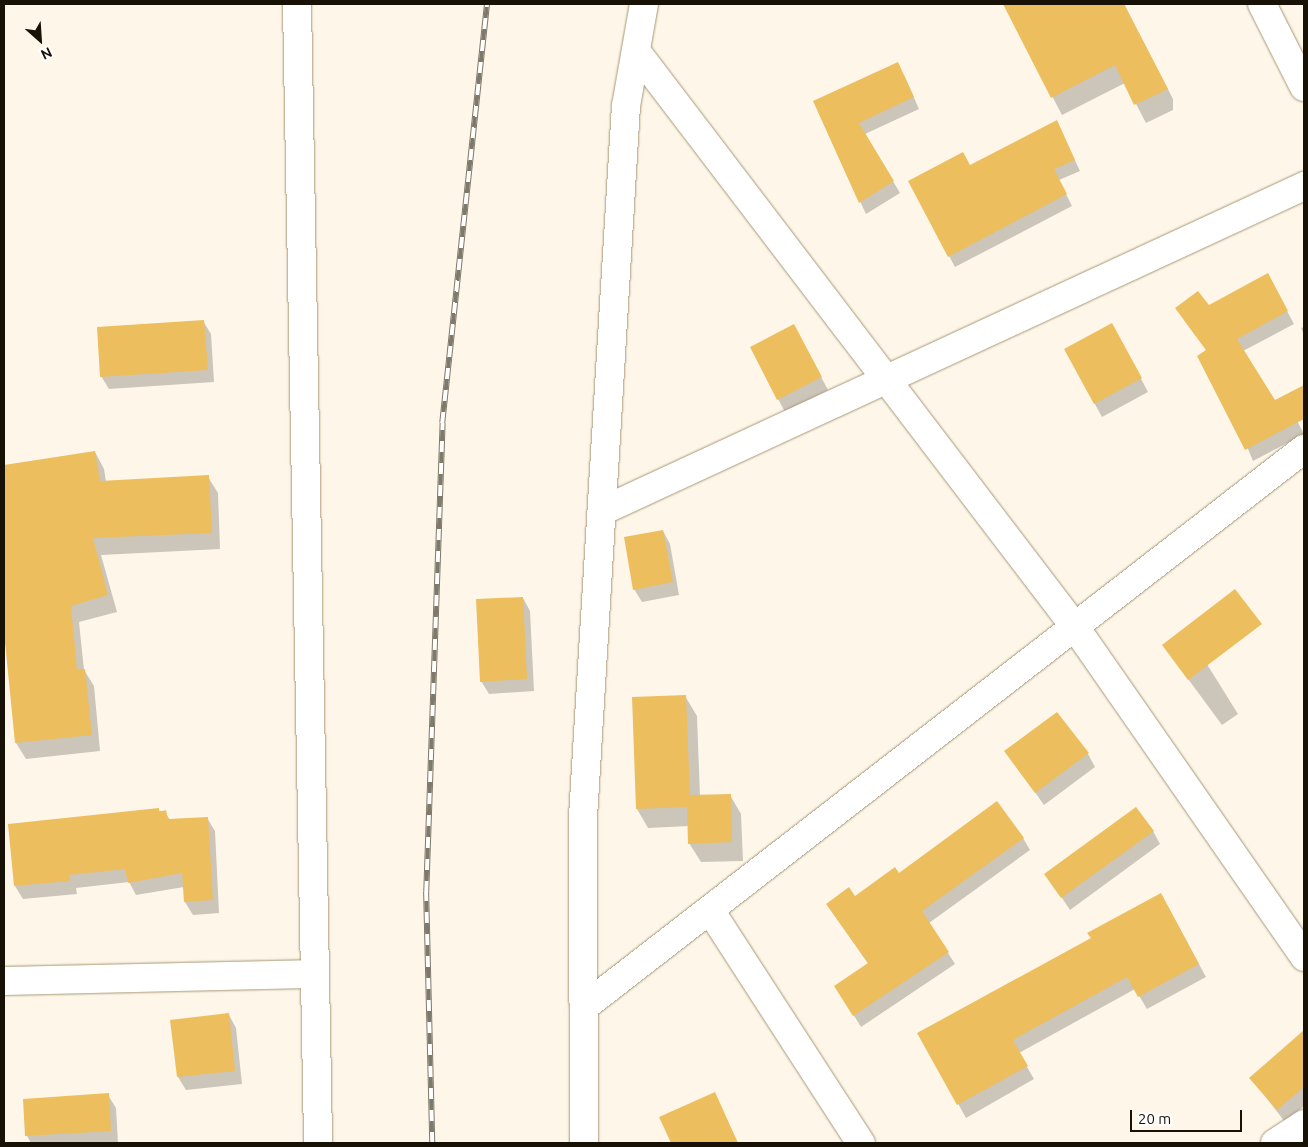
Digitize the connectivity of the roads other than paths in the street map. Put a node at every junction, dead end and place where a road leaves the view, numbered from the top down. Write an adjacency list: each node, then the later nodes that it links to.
1 (297, 4): 13 (street)
2 (644, 4): 4 (street)
3 (1262, 4): 5 (street)
4 (636, 51): 7 (street); 9 (street)
5 (1304, 87)
6 (1304, 186): 7 (street)
7 (886, 379): 9 (street); 10 (street)
8 (1304, 449): 10 (street)
9 (602, 511): 15 (street)
10 (1075, 626): 11 (street); 12 (street)
11 (710, 910): 15 (street); 19 (street)
12 (1304, 957)
13 (315, 974): 14 (street); 17 (street)
14 (4, 981)
15 (584, 1007): 18 (street)
16 (1304, 1124): 20 (street)
17 (318, 1143)
18 (584, 1143)
19 (861, 1143)
20 (1275, 1143)

